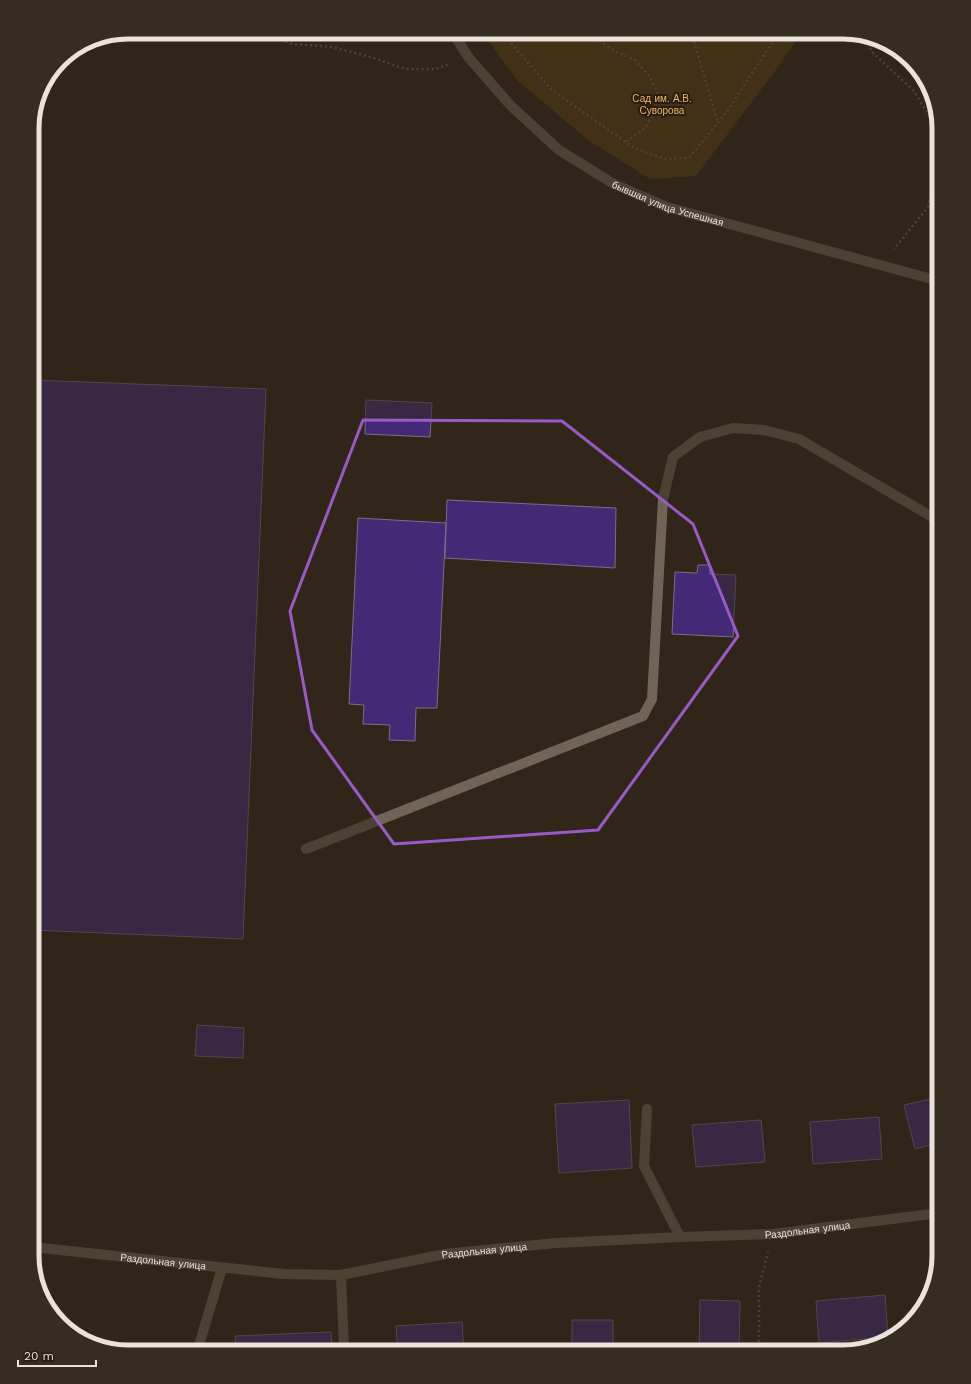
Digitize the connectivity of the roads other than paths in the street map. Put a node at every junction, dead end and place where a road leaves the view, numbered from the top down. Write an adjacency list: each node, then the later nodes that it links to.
1 (457, 39): 2 (street, бывшая улица Успешная)
2 (932, 279)
3 (932, 517): 4 (street)
4 (306, 849)
5 (647, 1110): 7 (street)
6 (932, 1214): 7 (street, Раздольная улица)
7 (680, 1236): 10 (street, Раздольная улица)
8 (39, 1248): 9 (street, Раздольная улица)
9 (222, 1268): 10 (street, Раздольная улица); 11 (street)
10 (342, 1275): 12 (street)
11 (200, 1345)
12 (344, 1345)

